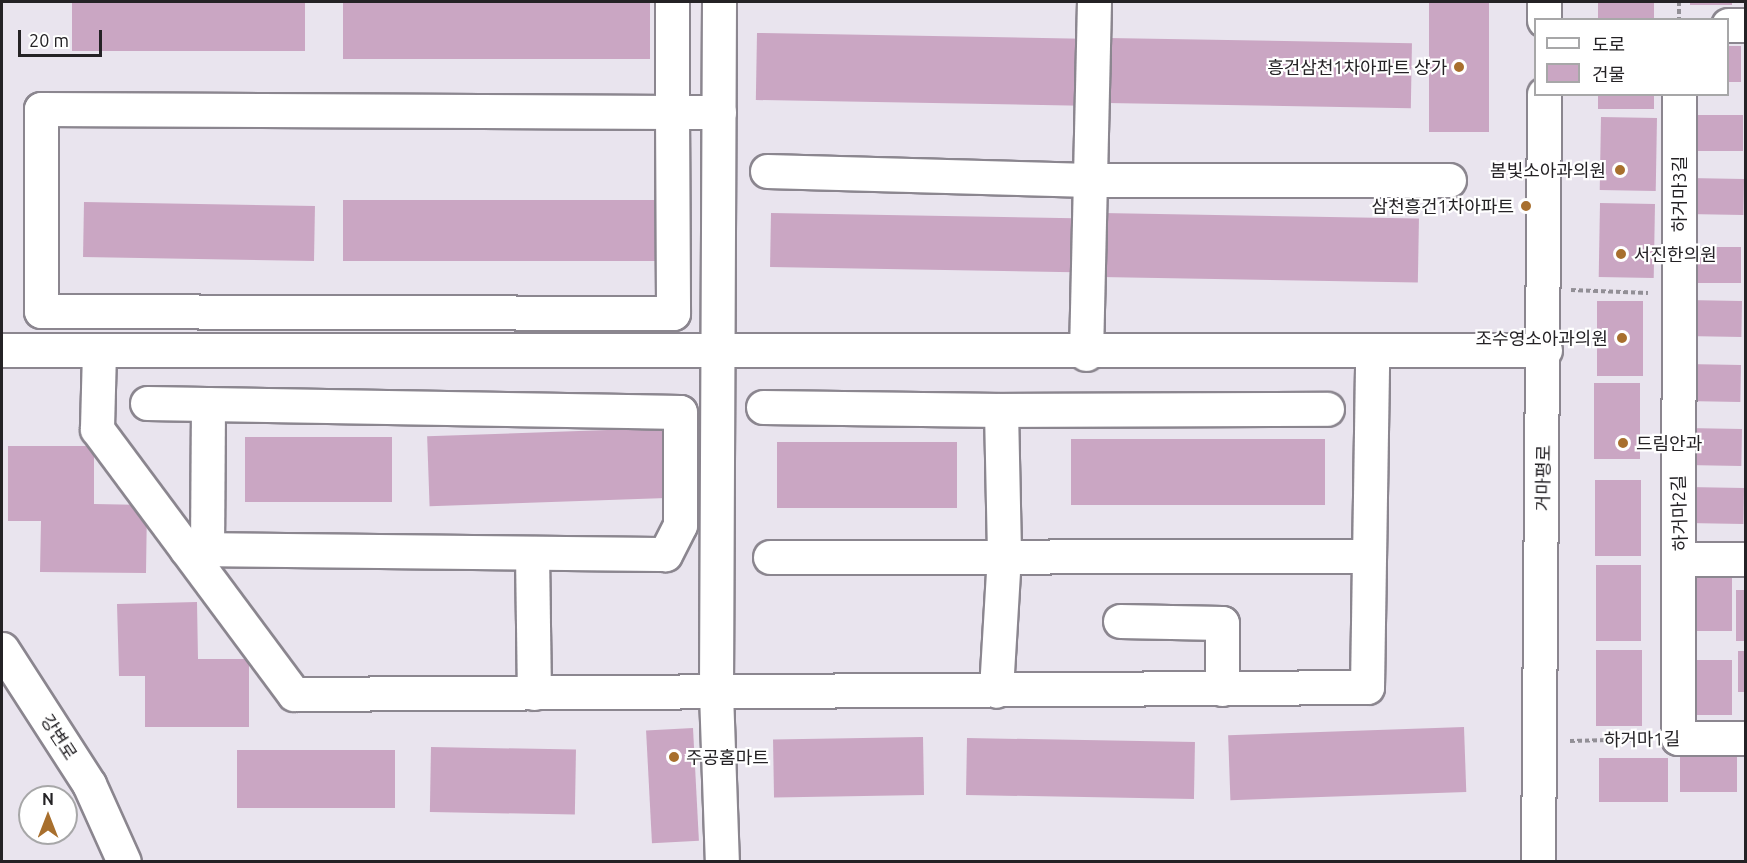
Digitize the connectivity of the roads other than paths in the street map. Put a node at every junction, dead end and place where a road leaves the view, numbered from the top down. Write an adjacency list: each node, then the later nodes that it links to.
1 (672, 2): 10 (street)
2 (719, 2): 11 (street)
3 (1094, 2): 13 (street)
4 (1544, 2): 5 (street)
5 (1544, 18)
6 (1729, 25): 7 (street)
7 (1746, 25)
8 (1544, 96): 17 (street, 거마평로)
9 (1679, 96): 15 (street, 하거마3길)
10 (672, 112): 10 (street); 11 (street)
11 (719, 112): 19 (street)
12 (767, 171): 13 (street)
13 (1090, 180): 14 (street); 20 (street)
14 (1449, 180)
15 (1678, 294): 32 (street, 하거마2길)
16 (2, 350): 18 (street)
17 (1545, 350): 21 (street); 43 (street, 거마평로)
18 (99, 351): 19 (street); 27 (street)
19 (718, 353): 20 (street); 39 (street)
20 (1086, 354): 21 (street)
21 (1372, 354): 30 (street)
22 (147, 403): 23 (street)
23 (208, 404): 27 (street); 28 (street)
24 (764, 407): 26 (street)
25 (1327, 409): 26 (street)
26 (1001, 410): 29 (street)
27 (196, 549): 28 (street); 38 (street)
28 (532, 553): 38 (street)
29 (1004, 555): 30 (street); 31 (street); 37 (street)
30 (1369, 556): 36 (street)
31 (770, 557)
32 (1678, 559): 33 (street, 하거마2길); 40 (street, 하거마1길)
33 (1746, 559)
34 (1119, 621): 36 (street)
35 (2, 649): 41 (street, 강변로)
36 (1222, 689): 37 (street)
37 (996, 692): 39 (street)
38 (534, 693): 39 (street)
39 (716, 693): 42 (street)
40 (1746, 738)
41 (124, 861)
42 (722, 861)
43 (1538, 861)

